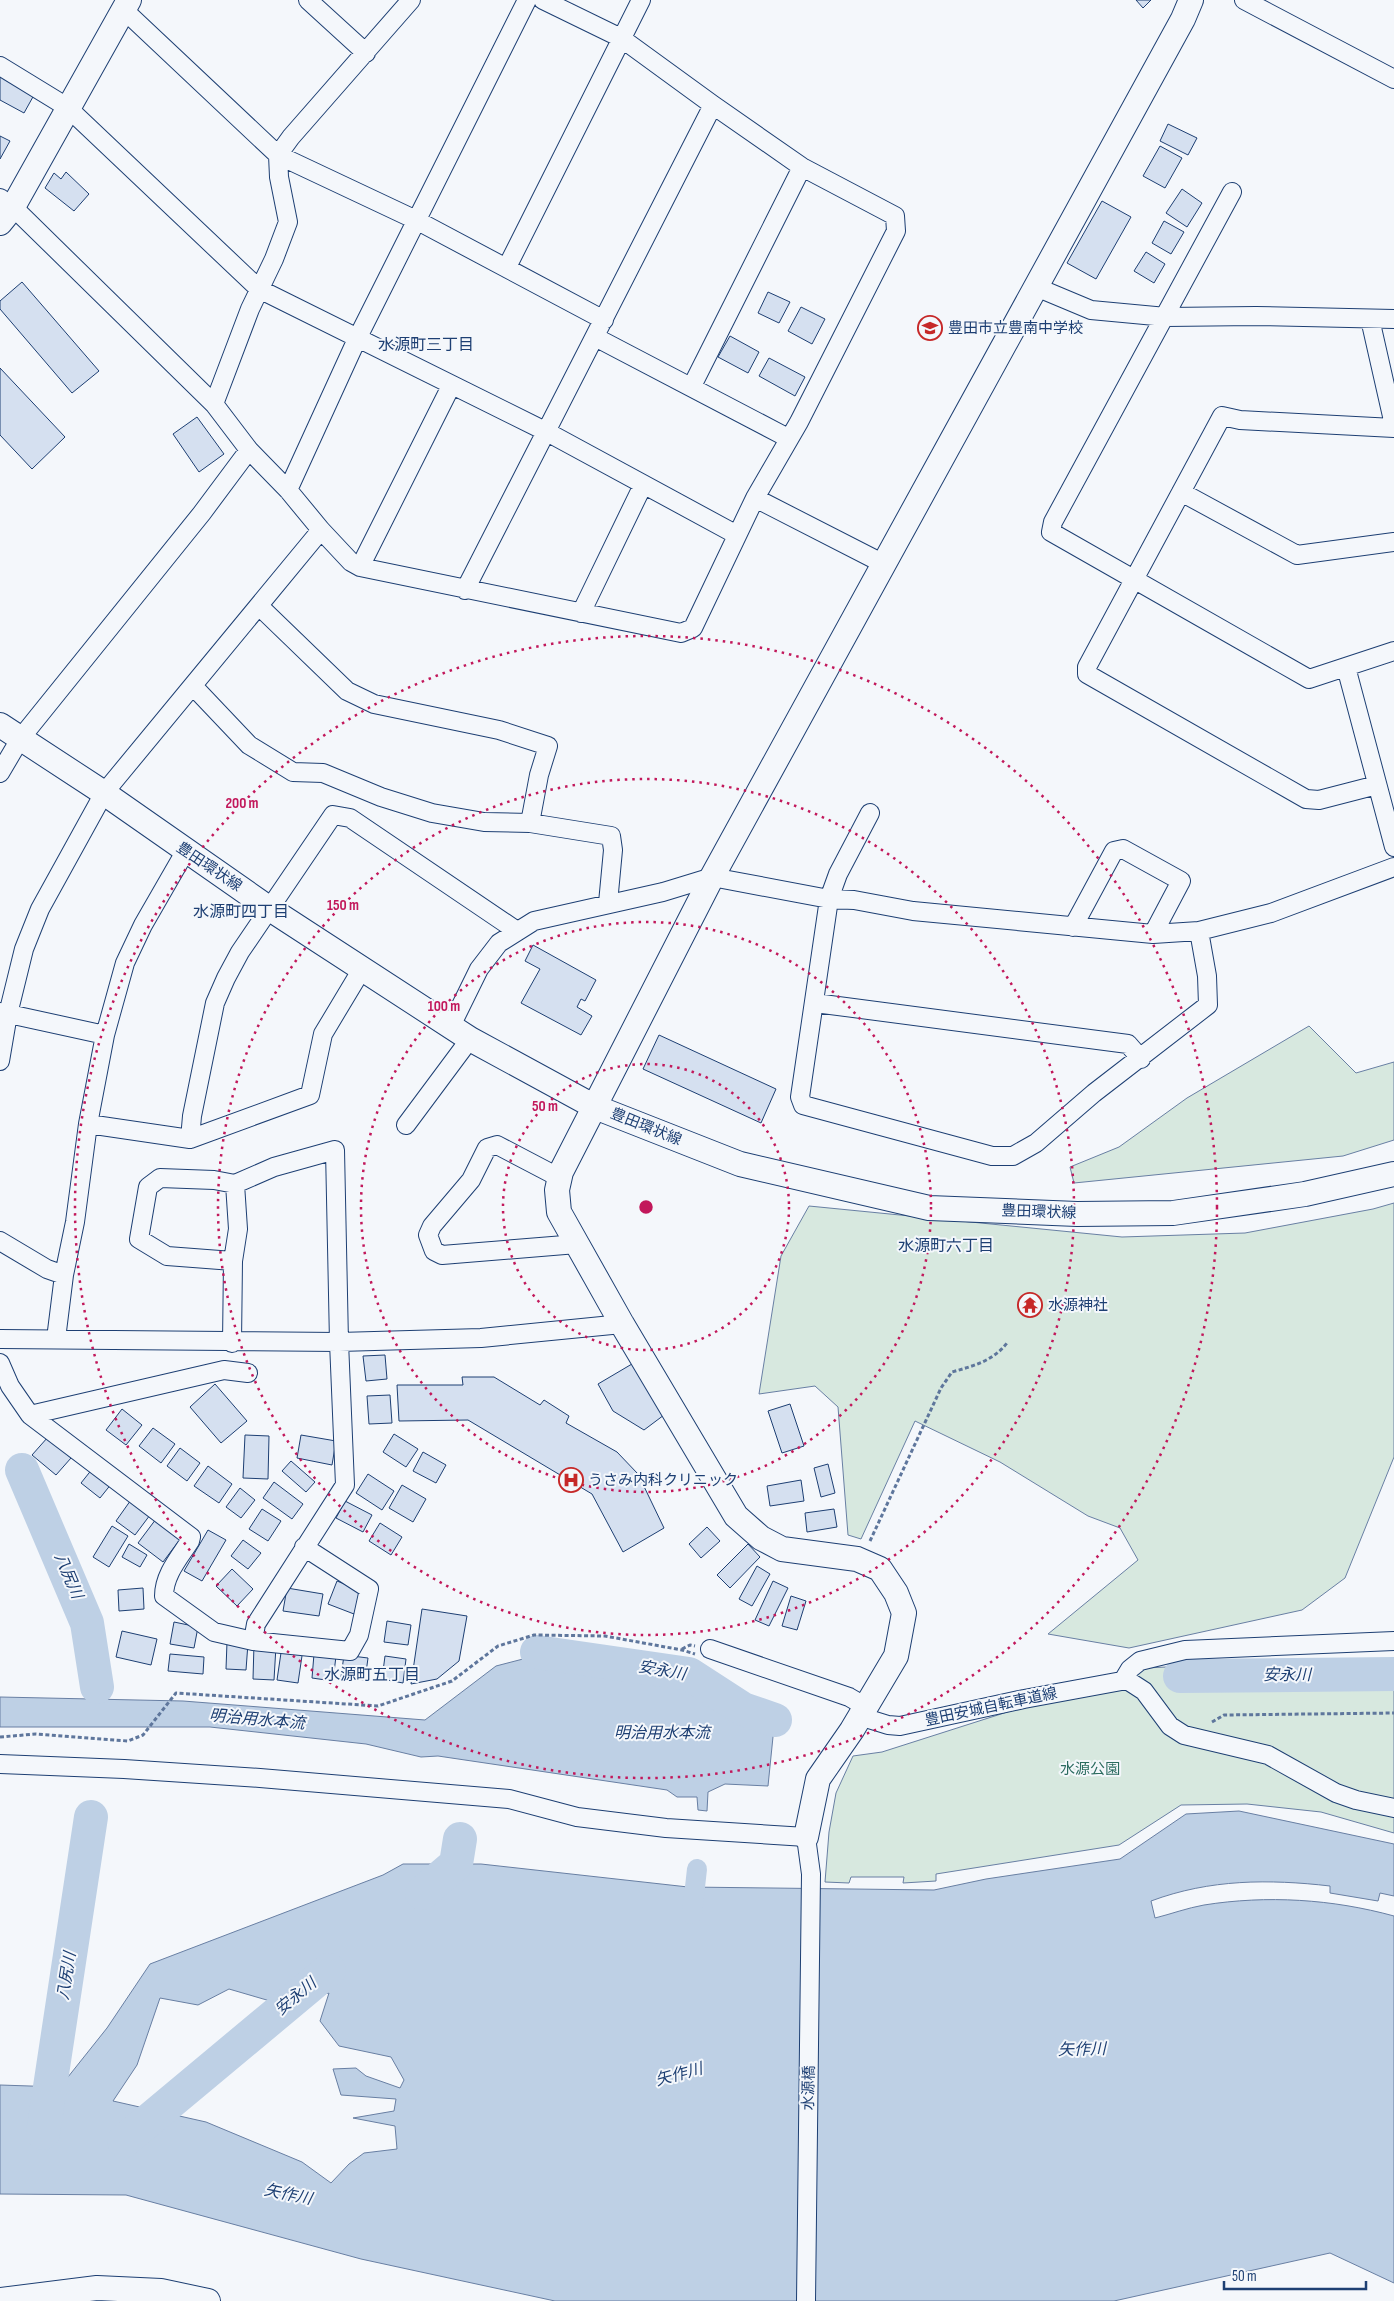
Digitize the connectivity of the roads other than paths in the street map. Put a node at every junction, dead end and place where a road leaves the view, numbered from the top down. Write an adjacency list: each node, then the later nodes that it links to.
1 (308, 0): 10 (street)
2 (412, 0): 10 (street)
3 (527, 0): 19 (street)
4 (543, 0): 9 (street)
5 (640, 0): 9 (street)
6 (1191, 0): 21 (street)
7 (1244, 0): 12 (street)
8 (127, 5): 14 (street); 15 (street)
9 (622, 38): 13 (street); 20 (street)
10 (366, 53): 15 (street)
11 (0, 66): 14 (street)
12 (1394, 79)
13 (713, 106): 16 (street); 26 (street)
14 (67, 107): 18 (street); 22 (street)
15 (278, 155): 19 (street); 22 (street)
16 (802, 167): 30 (street); 34 (street)
17 (1232, 192): 23 (street)
18 (4, 210): 31 (street)
19 (416, 220): 20 (street); 28 (street)
20 (507, 267): 26 (street)
21 (1036, 287): 23 (street); 43 (street)
22 (259, 289): 28 (street); 31 (street)
23 (1166, 317): 24 (street); 45 (street)
24 (1370, 318): 25 (street); 32 (street)
25 (1394, 319)
26 (604, 320): 27 (street)
27 (595, 337): 30 (street); 33 (street)
28 (357, 339): 29 (street); 37 (street)
29 (451, 386): 33 (street); 44 (street)
30 (692, 386): 34 (street)
31 (214, 404): 35 (street)
32 (1394, 427): 38 (street)
33 (547, 432): 36 (street); 46 (street)
34 (788, 438): 39 (street)
35 (249, 450): 37 (street); 53 (street)
36 (643, 484): 41 (street); 48 (street)
37 (288, 490): 40 (street)
38 (1181, 492): 42 (street); 45 (street)
39 (755, 498): 41 (street); 43 (street)
40 (321, 530): 44 (street); 47 (street)
41 (737, 535): 48 (street)
42 (1394, 542)
43 (884, 564): 62 (street)
44 (360, 567): 46 (street)
45 (1133, 578): 50 (street); 55 (street)
46 (465, 590): 48 (street)
47 (259, 606): 51 (street); 58 (street)
48 (581, 613)
49 (1394, 651): 50 (street)
50 (1346, 667): 55 (street)
51 (193, 686): 56 (street); 58 (street)
52 (0, 725): 53 (street, 豊田環状線)
53 (20, 739): 54 (street); 56 (street, 豊田環状線)
54 (0, 773)
55 (1377, 785): 59 (street)
56 (104, 794): 60 (street, 豊田環状線); 72 (street)
57 (870, 813): 63 (street)
58 (530, 823): 64 (street)
59 (1394, 847)
60 (185, 852): 65 (street, 豊田環状線); 74 (street)
61 (1394, 868): 67 (street)
62 (712, 877): 63 (street); 64 (street); 77 (street)
63 (829, 899): 66 (street); 71 (street)
64 (608, 903): 68 (street)
65 (270, 908): 68 (street); 70 (street, 豊田環状線); 80 (street)
66 (1073, 926): 69 (street); 69 (street)
67 (1199, 931): 69 (street); 75 (street)
68 (517, 932): 73 (street)
69 (1153, 934)
70 (362, 969): 73 (street, 豊田環状線); 80 (street)
71 (815, 1003): 75 (street); 75 (street)
72 (4, 1013): 74 (street); 76 (street)
73 (461, 1033): 77 (street, 豊田環状線); 79 (street)
74 (105, 1035): 78 (street)
75 (1141, 1058)
76 (0, 1060)
77 (595, 1107): 81 (street, 豊田環状線); 82 (street)
78 (88, 1124): 80 (street); 87 (street)
79 (406, 1125)
80 (190, 1139)
81 (1394, 1174)
82 (560, 1178): 85 (street); 85 (street)
83 (235, 1184): 86 (street); 86 (street); 91 (street)
84 (0, 1240): 87 (street)
85 (578, 1244): 88 (street)
86 (233, 1260): 92 (street)
87 (64, 1275): 90 (street)
88 (622, 1324): 91 (street); 101 (street)
89 (0, 1339): 90 (street)
90 (56, 1339): 92 (street)
91 (339, 1342): 92 (street); 96 (street)
92 (232, 1343)
93 (0, 1363): 95 (street)
94 (248, 1373): 95 (street)
95 (30, 1415): 97 (street)
96 (304, 1547): 97 (street); 97 (street)
97 (253, 1641)
98 (1394, 1641): 100 (street)
99 (705, 1652): 101 (street, 豊田安城自転車道線)
100 (1124, 1680): 101 (street, 豊田安城自転車道線); 103 (street)
101 (862, 1711): 104 (street)
102 (0, 1764): 104 (street)
103 (1394, 1808)
104 (806, 1837): 108 (street, 水源橋)
105 (59, 2297): 106 (street); 107 (street)
106 (0, 2300)
107 (208, 2301)
108 (806, 2301)

